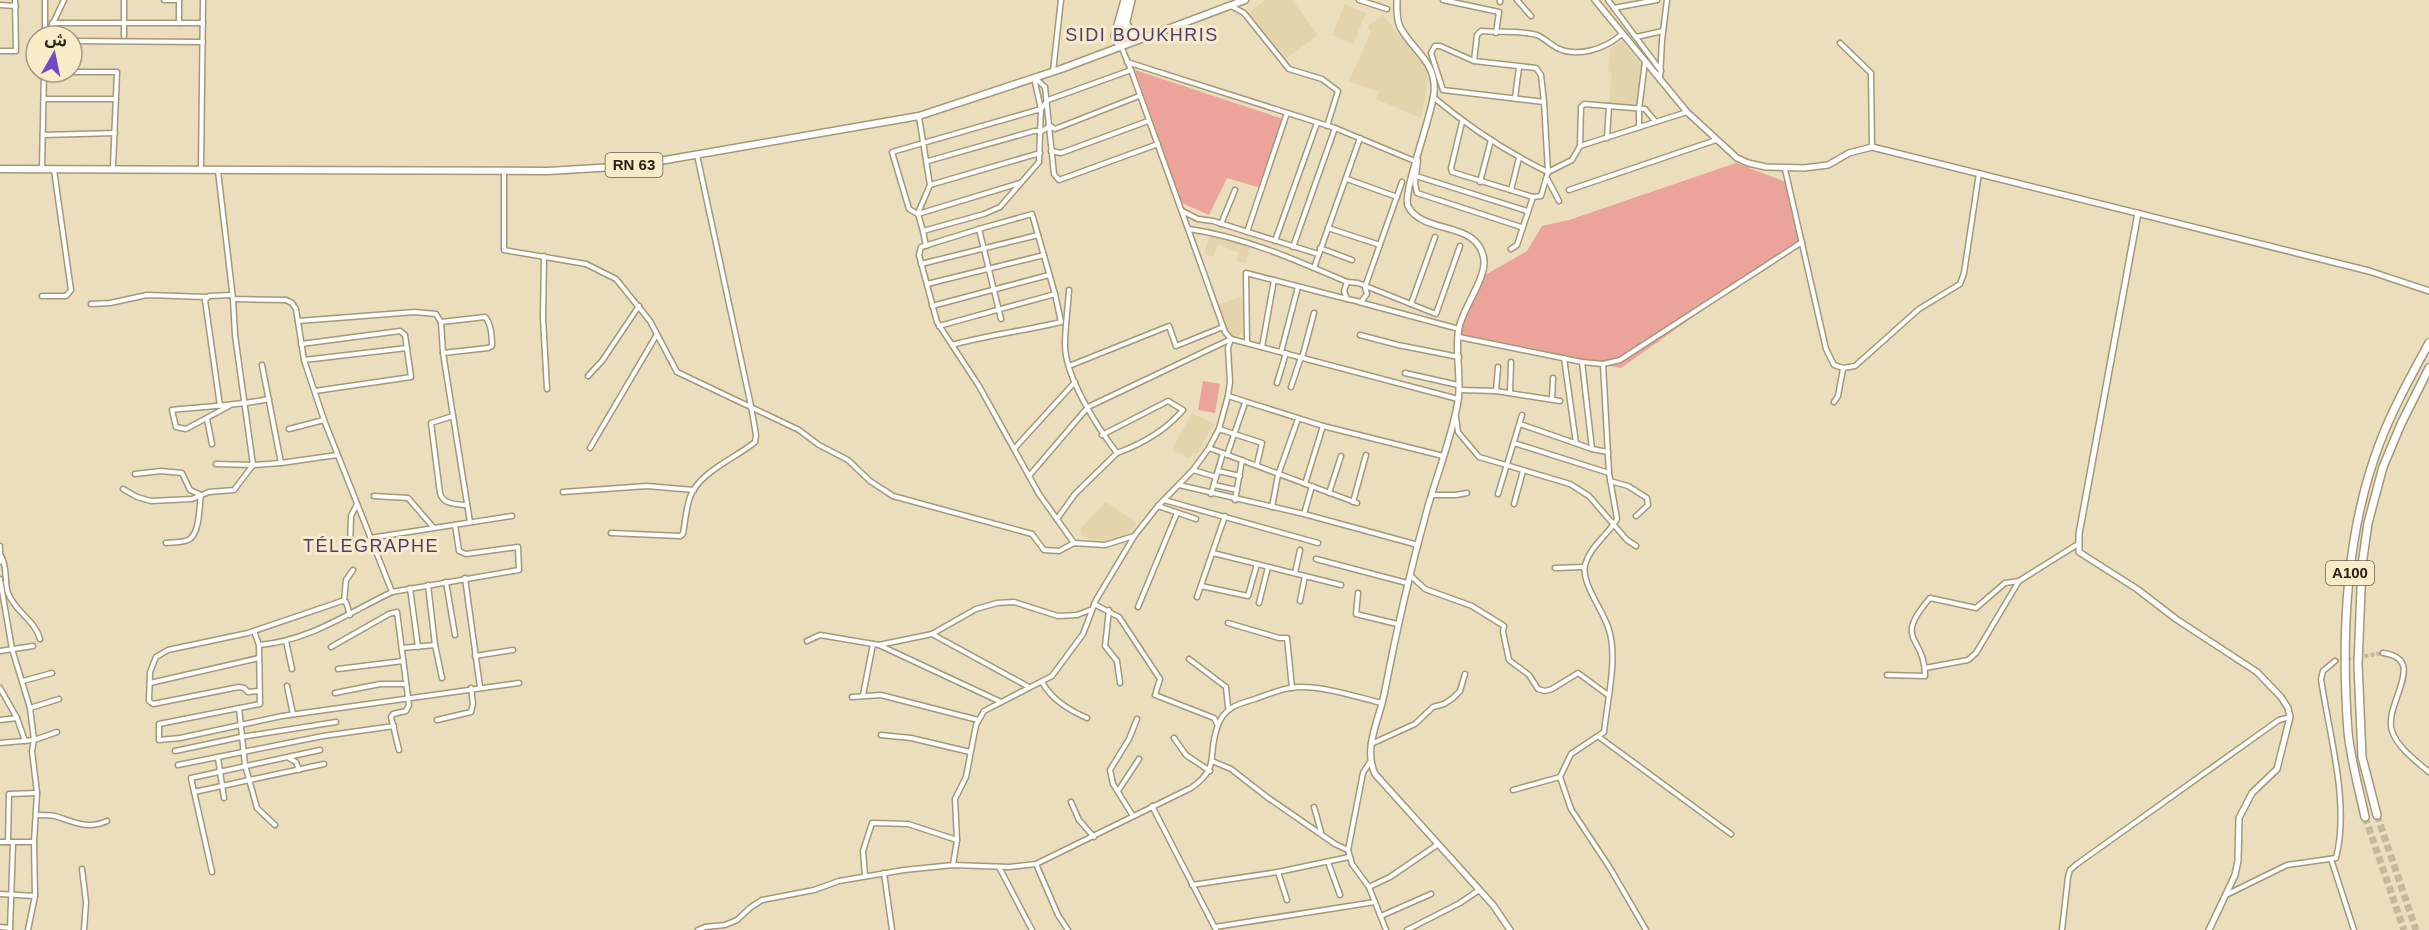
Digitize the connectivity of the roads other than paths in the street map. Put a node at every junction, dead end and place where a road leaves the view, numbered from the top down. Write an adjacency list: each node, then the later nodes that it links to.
1 (15, 0): 22 (street)
2 (45, 0): 31 (street)
3 (64, 0): 29 (street)
4 (124, 0): 30 (street)
5 (164, 0): 6 (street)
6 (179, 0): 27 (street)
7 (203, 0): 28 (street)
8 (1061, 0): 49 (street)
9 (1125, 0): 42 (highway)
10 (1131, 0): 32 (highway)
11 (1245, 0): 23 (main road, RN 63)
12 (1359, 0): 25 (street)
13 (1397, 0): 55 (main road)
14 (1443, 0): 20 (street)
15 (1517, 0): 26 (street)
16 (1594, 0): 35 (main road)
17 (1608, 0): 24 (street)
18 (1657, 0): 24 (street)
19 (1667, 0): 33 (street)
20 (1450, 1): 34 (street)
21 (0, 5): 22 (street)
22 (16, 6): 43 (street)
23 (1230, 6): 38 (main road, RN 63); 75 (street)
24 (1614, 8): 37 (street)
25 (1387, 9)
26 (1531, 16)
27 (178, 22): 28 (street); 30 (street)
28 (203, 22): 40 (street)
29 (52, 23): 30 (street)
30 (124, 23): 36 (street)
31 (46, 24)
32 (1126, 24): 38 (highway); 42 (highway)
33 (1664, 31): 37 (street); 50 (street)
34 (1496, 33): 35 (street); 44 (street)
35 (1622, 34): 46 (main road)
36 (124, 36)
37 (1636, 37): 50 (street)
38 (1140, 38): 42 (main road, RN 63)
39 (84, 41): 40 (street)
40 (203, 42): 101 (street)
41 (1840, 43): 88 (street)
42 (1120, 46): 45 (street); 49 (main road, RN 63)
43 (0, 51)
44 (1474, 61): 47 (street); 56 (street)
45 (1126, 62): 48 (street); 68 (street)
46 (1645, 62): 53 (main road); 66 (street)
47 (1519, 67): 59 (street); 63 (street)
48 (1131, 70): 57 (street); 62 (street)
49 (1053, 71): 52 (main road, RN 63)
50 (1660, 71): 53 (street)
51 (84, 72): 61 (street)
52 (1034, 78): 62 (street); 65 (street); 69 (main road, RN 63)
53 (1660, 81): 67 (main road)
54 (44, 84): 60 (street)
55 (1434, 90): 56 (street); 58 (main road)
56 (1443, 90): 59 (street)
57 (1139, 96): 70 (street); 74 (street)
58 (1433, 98): 71 (street); 92 (main road)
59 (1515, 98): 63 (street)
60 (44, 99): 61 (street); 80 (street)
61 (116, 99): 79 (street)
62 (1048, 100): 65 (street); 74 (street)
63 (1544, 102): 104 (street)
64 (1609, 106): 66 (street); 82 (street); 87 (street)
65 (1041, 109): 78 (street); 85 (street)
66 (1639, 109): 72 (street); 76 (street)
67 (1687, 112): 72 (street); 84 (main road)
68 (1287, 113): 73 (street); 129 (street)
69 (919, 116): 85 (street); 91 (main road, RN 63)
70 (1148, 121): 86 (street); 89 (street)
71 (1462, 122): 83 (street); 111 (street)
72 (1655, 122): 76 (street)
73 (1317, 123): 75 (street); 132 (street)
74 (1050, 126): 78 (street); 89 (street)
75 (1328, 126): 77 (street)
76 (1639, 127): 82 (street)
77 (1335, 128): 81 (street); 137 (street)
78 (1042, 131): 90 (street); 94 (street)
79 (115, 133): 80 (street); 96 (street)
80 (43, 135): 99 (street)
81 (1360, 138): 95 (street); 107 (street)
82 (1607, 138): 87 (street)
83 (1491, 140): 93 (street); 111 (street)
84 (1716, 140): 98 (main road); 115 (street)
85 (924, 143): 94 (street); 122 (street)
86 (1158, 144): 89 (street); 119 (street)
87 (1580, 146): 104 (street)
88 (1872, 147): 98 (main road); 105 (main road)
89 (1051, 151)
90 (1040, 153): 109 (street); 112 (street)
91 (697, 154): 103 (main road, RN 63); 219 (street)
92 (1418, 155): 95 (main road); 106 (street)
93 (1519, 158): 104 (street); 114 (street)
94 (928, 161): 112 (street)
95 (1417, 162): 106 (main road)
96 (113, 166)
97 (0, 169): 99 (main road, RN 63)
98 (1785, 169): 133 (street)
99 (42, 170): 100 (main road, RN 63)
100 (54, 170): 101 (main road, RN 63); 158 (street)
101 (201, 170): 102 (main road, RN 63)
102 (218, 171): 103 (main road, RN 63); 160 (street)
103 (504, 171): 143 (street)
104 (1548, 172): 108 (street)
105 (1979, 173): 121 (main road); 196 (street)
106 (1414, 175): 120 (street); 125 (street); 173 (main road)
107 (1347, 179): 116 (street); 124 (street)
108 (1547, 180): 117 (street); 118 (street)
109 (1022, 182): 122 (street); 128 (street)
110 (1402, 182): 116 (street)
111 (1480, 182): 114 (street)
112 (930, 185): 122 (street)
113 (1235, 190): 123 (street)
114 (1511, 190): 117 (street)
115 (1569, 190)
116 (1397, 197): 134 (street)
117 (1533, 197): 120 (street)
118 (1559, 201)
119 (1182, 211): 123 (street); 127 (street)
120 (1527, 211): 125 (street)
121 (2138, 213): 156 (main road); 302 (main road)
122 (918, 214): 128 (street)
123 (1221, 224): 129 (street)
124 (1328, 228): 134 (street); 138 (street)
125 (1521, 228): 140 (street)
126 (979, 229): 130 (street); 135 (street); 139 (street)
127 (1189, 229): 147 (street); 172 (street)
128 (923, 231): 135 (street)
129 (1247, 232): 132 (street)
130 (1038, 235): 139 (street); 142 (street)
131 (1436, 237): 163 (street)
132 (1275, 241): 137 (street)
133 (1802, 242): 192 (street); 196 (street)
134 (1380, 245): 153 (street)
135 (926, 246): 145 (street)
136 (1460, 246): 163 (street)
137 (1293, 247): 141 (street)
138 (1320, 248): 141 (street); 144 (street)
139 (984, 249): 145 (street); 146 (street)
140 (1511, 249)
141 (1318, 254): 147 (street)
142 (1044, 255): 146 (street); 148 (street)
143 (544, 256): 164 (street); 205 (street)
144 (1352, 260)
145 (921, 264): 151 (street)
146 (989, 268): 151 (street); 154 (street)
147 (1314, 268): 150 (street)
148 (1050, 275): 154 (street); 157 (street)
149 (1274, 280): 152 (street); 178 (street); 182 (street)
150 (1347, 282): 153 (street); 161 (street)
151 (927, 284): 165 (street)
152 (1298, 287): 161 (street); 185 (street)
153 (1365, 287): 161 (street); 163 (street)
154 (994, 290): 165 (street); 166 (street)
155 (1069, 290): 194 (street)
156 (2429, 291)
157 (1055, 294): 166 (street); 181 (street)
158 (42, 296)
159 (206, 297): 160 (street); 162 (street); 217 (street)
160 (232, 297): 169 (street); 216 (street)
161 (1347, 299): 173 (street)
162 (91, 304)
163 (1411, 304)
164 (639, 306): 174 (street); 199 (street)
165 (932, 306): 171 (street)
166 (999, 310): 168 (street); 171 (street)
167 (1314, 312): 186 (street)
168 (1001, 319)
169 (298, 321): 170 (street); 180 (street)
170 (441, 322): 184 (street); 184 (street)
171 (939, 326): 181 (street)
172 (1223, 327): 177 (street); 194 (street)
173 (1459, 329): 176 (main road)
174 (657, 335): 219 (street); 235 (street)
175 (1360, 335): 187 (street)
176 (1459, 337): 187 (main road); 188 (street)
177 (1231, 339): 178 (street); 209 (street); 220 (street)
178 (1247, 343): 182 (street)
179 (2429, 343): 448 (highway, A100 / A100)
180 (301, 344): 183 (street); 189 (street)
181 (952, 345): 236 (street)
182 (1262, 347): 185 (street)
183 (407, 348): 189 (street); 206 (street)
184 (443, 353): 222 (street)
185 (1283, 353): 186 (street); 202 (street)
186 (1301, 357): 203 (street); 211 (street)
187 (1459, 357): 204 (main road)
188 (1564, 358): 191 (street); 233 (street)
189 (304, 360): 206 (street)
190 (1511, 362): 208 (street)
191 (1582, 362): 192 (street); 238 (street)
192 (1602, 364): 239 (street)
193 (262, 365): 210 (street)
194 (1069, 366): 201 (street)
195 (1498, 367): 207 (street)
196 (1843, 368): 214 (street)
197 (2429, 368): 446 (highway, A100 / A100)
198 (1405, 373): 204 (street)
199 (588, 376)
200 (1552, 378): 212 (street)
201 (1075, 382): 220 (street); 236 (street)
202 (1277, 383)
203 (1291, 387)
204 (1458, 388): 207 (street); 211 (main road)
205 (547, 389)
206 (315, 391): 225 (street)
207 (1496, 391): 208 (street)
208 (1510, 393): 212 (street)
209 (1228, 396): 215 (street); 229 (street)
210 (269, 399): 216 (street); 247 (street)
211 (1458, 399): 245 (main road); 251 (street)
212 (1552, 399): 213 (street)
213 (1560, 401)
214 (1834, 402)
215 (1245, 403): 224 (street); 230 (street)
216 (245, 404): 218 (street); 250 (street)
217 (219, 406): 218 (street); 223 (street)
218 (229, 406): 223 (street)
219 (752, 406): 267 (street); 299 (street)
220 (1088, 407): 231 (street); 258 (street)
221 (1522, 415): 226 (street)
222 (453, 416): 281 (street); 281 (street)
223 (207, 419): 234 (street)
224 (1298, 419): 227 (street); 257 (street)
225 (324, 420): 228 (street); 242 (street)
226 (1520, 424): 232 (street); 233 (street)
227 (1323, 426): 245 (street); 262 (street)
228 (288, 429)
229 (1219, 429): 230 (street); 237 (street)
230 (1235, 434): 241 (street); 249 (street)
231 (1102, 435): 240 (street); 240 (street)
232 (1514, 443): 251 (street); 255 (street)
233 (1576, 443): 238 (street)
234 (212, 444)
235 (590, 448)
236 (1014, 448): 258 (street)
237 (1209, 448): 241 (street); 252 (street)
238 (1592, 448): 239 (street)
239 (1608, 452): 255 (street)
240 (1117, 453): 289 (street)
241 (1225, 454): 246 (street); 253 (street)
242 (337, 455): 247 (street); 279 (street)
243 (1366, 455): 272 (street)
244 (1341, 456): 272 (street)
245 (1443, 456): 275 (main road)
246 (1242, 460): 249 (street); 259 (street)
247 (281, 463): 250 (street)
248 (216, 464): 250 (street)
249 (1257, 464): 257 (street)
250 (253, 465): 274 (street)
251 (1507, 466): 254 (street); 273 (street)
252 (1193, 470): 260 (street); 263 (street)
253 (1218, 471): 259 (street); 260 (street)
254 (1523, 471): 280 (street); 292 (street)
255 (1609, 473): 261 (street)
256 (135, 474): 274 (street)
257 (1278, 475): 262 (street); 283 (street)
258 (1029, 476): 289 (street)
259 (1240, 476): 268 (street)
260 (1216, 477): 264 (street)
261 (1610, 481): 288 (street); 292 (street)
262 (1305, 484): 265 (street)
263 (1178, 485): 271 (street); 277 (street)
264 (1214, 485): 268 (street); 271 (street)
265 (1312, 486): 272 (street); 285 (street)
266 (123, 489): 274 (street)
267 (694, 490): 269 (street); 295 (street)
268 (1237, 490): 278 (street)
269 (563, 492)
270 (1467, 493): 275 (street)
271 (1212, 494): 278 (street)
272 (1329, 494)
273 (1498, 494)
274 (201, 495): 298 (street)
275 (1431, 495): 301 (main road)
276 (374, 496): 294 (street)
277 (1164, 500): 282 (street); 287 (street)
278 (1235, 500): 283 (street)
279 (357, 503): 297 (street); 305 (street)
280 (1514, 504)
281 (467, 505): 291 (street)
282 (1158, 506): 284 (street); 296 (street)
283 (1272, 507): 285 (street)
284 (1177, 513): 290 (street); 334 (street)
285 (1304, 514): 301 (street)
286 (512, 516): 291 (street)
287 (1225, 516): 300 (street); 307 (street)
288 (1636, 516)
289 (1057, 519): 299 (street)
290 (1196, 519)
291 (470, 522): 293 (street)
292 (1614, 524): 304 (street); 312 (street)
293 (455, 525): 294 (street); 318 (street)
294 (433, 528): 297 (street)
295 (611, 533)
296 (1135, 536): 299 (street); 333 (street)
297 (370, 538): 327 (street)
298 (166, 543)
299 (1074, 543)
300 (1318, 543)
301 (1418, 544): 316 (main road)
302 (2078, 544): 320 (street); 397 (main road)
303 (0, 546): 308 (street)
304 (1636, 546)
305 (350, 547)
306 (1300, 550): 315 (street)
307 (1213, 553): 310 (street); 325 (street)
308 (1, 559): 345 (street)
309 (1316, 560): 322 (street)
310 (1257, 564): 311 (street); 325 (street)
311 (1268, 567): 315 (street); 332 (street)
312 (1585, 567): 313 (street); 387 (street)
313 (1555, 568)
314 (353, 570): 330 (street)
315 (1295, 573): 317 (street)
316 (1409, 574): 322 (main road); 387 (street)
317 (1305, 576): 324 (street); 331 (street)
318 (465, 578): 321 (street); 360 (street)
319 (0, 579): 340 (street)
320 (2019, 581): 365 (street); 365 (street)
321 (446, 582): 323 (street); 344 (street)
322 (1407, 583): 339 (main road)
323 (428, 585): 326 (street); 350 (street)
324 (1341, 585)
325 (1202, 586): 329 (street)
326 (410, 588): 327 (street); 354 (street)
327 (392, 592): 337 (street)
328 (1358, 593): 339 (street)
329 (1197, 597)
330 (344, 601): 337 (street); 342 (street)
331 (1299, 601)
332 (1259, 603)
333 (1094, 604): 335 (street); 336 (street)
334 (1138, 608)
335 (1091, 610): 343 (street); 374 (street)
336 (1109, 610): 376 (street); 406 (street)
337 (350, 615): 346 (street)
338 (1228, 623): 383 (street)
339 (1397, 624): 392 (main road)
340 (7, 625): 341 (street); 356 (street)
341 (0, 626)
342 (254, 631): 349 (street); 375 (street)
343 (932, 634): 351 (street); 381 (street)
344 (454, 635)
345 (40, 639)
346 (286, 641): 349 (street); 366 (street)
347 (807, 641): 348 (street)
348 (873, 644): 351 (street); 386 (street)
349 (259, 645): 361 (street)
350 (435, 645): 354 (street); 371 (street)
351 (879, 645): 391 (street)
352 (33, 646): 356 (street)
353 (331, 647): 355 (street)
354 (418, 647): 355 (street)
355 (402, 648): 363 (street)
356 (12, 649): 358 (street); 372 (street)
357 (513, 650): 360 (street)
358 (0, 651)
359 (2383, 653): 433 (street)
360 (475, 656): 380 (street)
361 (259, 658): 375 (street); 384 (street)
362 (1189, 659): 393 (street)
363 (403, 661): 367 (street); 377 (street)
364 (2335, 661): 461 (street)
365 (1925, 668): 370 (street)
366 (292, 669)
367 (338, 669)
368 (52, 673): 372 (street)
369 (1465, 674): 416 (street)
370 (1887, 675)
371 (442, 678)
372 (23, 681): 394 (street)
373 (519, 682): 380 (street)
374 (1042, 682): 381 (street); 399 (street)
375 (150, 683): 384 (street)
376 (1120, 683)
377 (406, 684): 385 (street); 390 (street)
378 (287, 686): 396 (street)
379 (0, 687): 398 (street)
380 (480, 687): 382 (street)
381 (1030, 687): 391 (street)
382 (471, 688): 390 (street); 402 (street)
383 (1292, 688): 392 (street); 393 (street)
384 (259, 691): 395 (street)
385 (335, 693)
386 (863, 695): 388 (street); 403 (street)
387 (1608, 695): 411 (street)
388 (852, 697)
389 (59, 699): 394 (street)
390 (408, 699): 396 (street); 407 (street)
391 (1001, 702): 403 (street)
392 (1382, 703): 416 (main road)
393 (1228, 707): 406 (street)
394 (30, 708): 413 (street)
395 (239, 708): 405 (street); 405 (street)
396 (293, 714): 405 (street)
397 (2290, 717): 476 (main road); 496 (street)
398 (17, 718): 401 (street); 414 (street)
399 (1087, 718)
400 (1137, 719): 438 (street)
401 (0, 720)
402 (437, 720)
403 (978, 720): 421 (street)
404 (336, 722): 410 (street)
405 (240, 724): 410 (street)
406 (1217, 725): 425 (street)
407 (394, 726): 418 (street); 420 (street)
408 (57, 732): 413 (street)
409 (881, 735): 421 (street)
410 (241, 737): 419 (street); 420 (street)
411 (1599, 737): 434 (street); 452 (street)
412 (1174, 738): 432 (street)
413 (34, 740): 414 (street); 440 (street)
414 (25, 741): 415 (street)
415 (0, 743)
416 (1371, 744): 426 (main road)
417 (320, 750): 423 (street)
418 (399, 750)
419 (175, 751)
420 (244, 752): 422 (street); 429 (street)
421 (970, 752): 454 (street)
422 (218, 758): 428 (street); 430 (street)
423 (288, 758): 429 (street); 431 (street)
424 (1139, 759): 438 (street)
425 (1212, 761): 432 (street); 451 (street)
426 (1371, 761): 458 (main road); 459 (street)
427 (324, 764): 431 (street)
428 (178, 765)
429 (245, 765): 430 (street); 435 (street)
430 (219, 770): 436 (street); 439 (street)
431 (299, 770): 435 (street)
432 (1210, 771): 443 (street)
433 (2429, 772)
434 (1560, 777): 437 (street); 495 (street)
435 (249, 779): 436 (street); 450 (street)
436 (223, 785): 439 (street); 441 (street)
437 (1513, 790)
438 (1118, 791): 447 (street)
439 (194, 792): 467 (street)
440 (37, 793): 445 (street); 457 (street)
441 (224, 798)
442 (1071, 802): 453 (street)
443 (1152, 806): 447 (street); 471 (street)
444 (1314, 807): 451 (street)
445 (36, 815): 449 (street); 456 (street)
446 (2377, 815)
447 (1133, 816): 453 (street)
448 (2365, 817)
449 (108, 821)
450 (275, 825)
451 (1321, 832): 459 (street)
452 (1731, 834)
453 (1094, 837): 463 (street)
454 (957, 840): 464 (street); 470 (street)
455 (0, 842): 457 (street)
456 (34, 842): 457 (street); 479 (street)
457 (11, 843): 477 (street)
458 (1437, 845): 472 (street); 473 (main road)
459 (1348, 850): 460 (street)
460 (1349, 857): 462 (street); 472 (street)
461 (2331, 859): 476 (street); 498 (street)
462 (1328, 862): 468 (street); 478 (street)
463 (1036, 864): 465 (street); 491 (street)
464 (953, 865): 465 (street); 469 (street)
465 (999, 867): 490 (street)
466 (82, 869): 487 (street)
467 (212, 872)
468 (1278, 872): 471 (street); 480 (street)
469 (884, 873): 470 (street); 489 (street)
470 (866, 876): 488 (street)
471 (1192, 885): 485 (street)
472 (1369, 887): 481 (street)
473 (1479, 890): 493 (street); 494 (main road)
474 (0, 894): 477 (street)
475 (1431, 894): 482 (street)
476 (2228, 894): 497 (main road)
477 (11, 895): 479 (street); 484 (street)
478 (1340, 895)
479 (35, 896): 486 (street)
480 (1287, 900)
481 (1375, 902): 482 (street); 485 (street)
482 (1382, 916): 492 (street)
483 (0, 927): 484 (street)
484 (10, 929)
485 (1215, 929)
486 (28, 930)
487 (84, 930)
488 (698, 930)
489 (892, 930)
490 (1032, 930)
491 (1068, 930)
492 (1386, 930)
493 (1407, 930)
494 (1510, 930)
495 (1646, 930)
496 (2062, 930)
497 (2209, 930)
498 (2354, 930)

